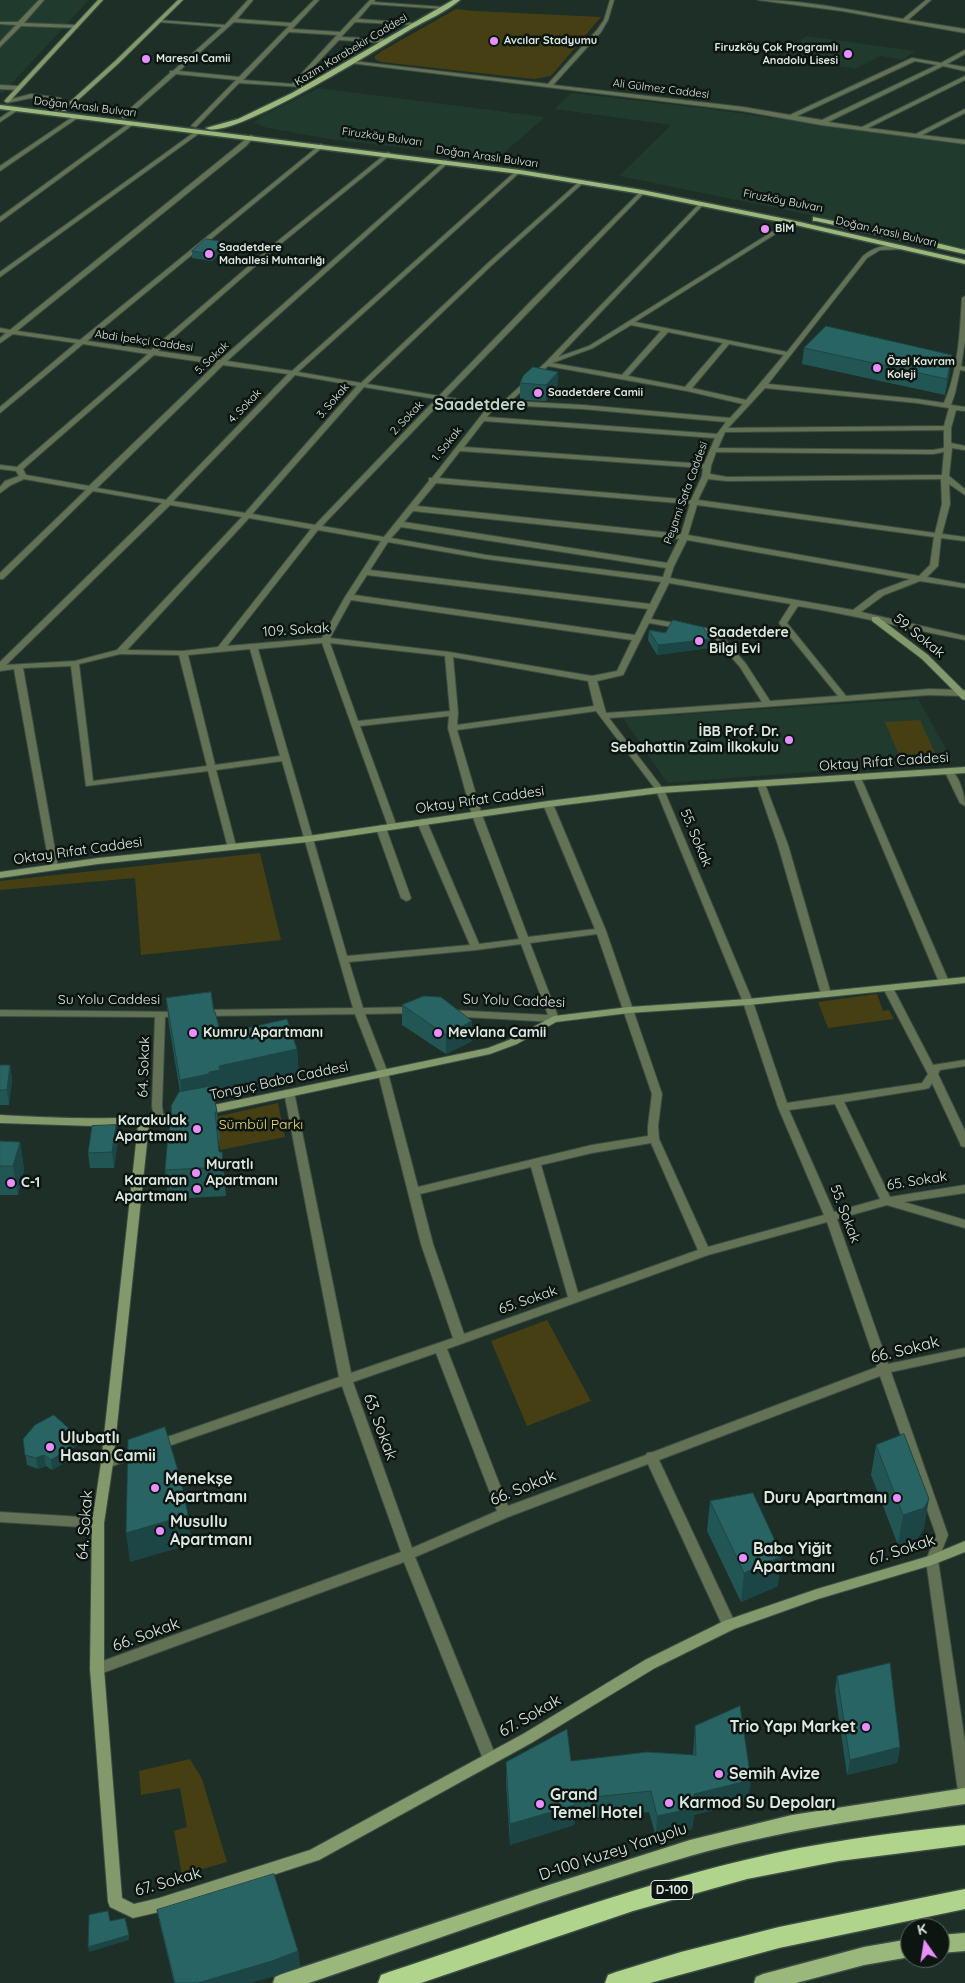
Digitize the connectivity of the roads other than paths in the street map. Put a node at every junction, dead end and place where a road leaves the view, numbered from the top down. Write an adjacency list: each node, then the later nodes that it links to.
1 (42, 0): 17 (street)
2 (101, 0): 21 (street)
3 (181, 0): 15 (street)
4 (251, 0): 12 (street)
5 (317, 0): 19 (street)
6 (457, 0): 11 (main road, Kazım Karabekir Caddesi)
7 (612, 0): 35 (street)
8 (760, 0): 14 (street)
9 (929, 0): 14 (street)
10 (372, 1): 11 (street); 13 (street)
11 (443, 8): 18 (main road, Kazım Karabekir Caddesi)
12 (232, 20): 19 (street); 20 (street)
13 (353, 20): 18 (street); 24 (street)
14 (905, 20): 23 (street)
15 (159, 21): 20 (street); 43 (street)
16 (0, 23): 17 (street)
17 (19, 24): 21 (street); 26 (street)
18 (414, 24): 25 (main road, Kazım Karabekir Caddesi)
19 (293, 25): 22 (street)
20 (224, 26): 31 (street)
21 (76, 27): 38 (street)
22 (287, 30): 24 (street); 33 (street)
23 (965, 31)
24 (339, 36): 25 (street); 34 (street)
25 (386, 41): 28 (main road, Kazım Karabekir Caddesi)
26 (0, 45)
27 (965, 52): 29 (street)
28 (352, 63): 35 (street, Ali Gülmez Caddesi); 37 (main road, Kazım Karabekir Caddesi)
29 (943, 64): 30 (street); 48 (street); 50 (street)
30 (965, 69)
31 (172, 72): 33 (street); 47 (street)
32 (965, 78): 54 (street)
33 (240, 80): 34 (street); 53 (street)
34 (294, 84): 37 (street)
35 (550, 85): 48 (street, Ali Gülmez Caddesi)
36 (0, 87): 38 (street)
37 (308, 88): 45 (main road, Kazım Karabekir Caddesi)
38 (17, 89): 39 (street); 40 (street)
39 (0, 96)
40 (3, 101): 43 (main road, Firuzköy Bulvarı)
41 (0, 107): 42 (main road, Doğan Araslı Bulvarı)
42 (16, 109): 46 (main road, Doğan Araslı Bulvarı); 49 (street)
43 (61, 109): 47 (main road, Firuzköy Bulvarı)
44 (965, 110): 56 (street)
45 (253, 114): 52 (main road, Kazım Karabekir Caddesi); 55 (main road)
46 (76, 117): 51 (main road, Doğan Araslı Bulvarı); 62 (street)
47 (124, 117): 53 (main road, Firuzköy Bulvarı)
48 (791, 117): 50 (street, Ali Gülmez Caddesi)
49 (0, 120)
50 (821, 122): 54 (street, Ali Gülmez Caddesi)
51 (131, 124): 53 (main road, Doğan Araslı Bulvarı); 68 (street)
52 (209, 128): 53 (main road, Firuzköy Bulvarı); 55 (main road, Firuzköy Bulvarı)
53 (196, 129): 57 (main road, Doğan Araslı Bulvarı); 74 (street)
54 (863, 129): 56 (street, Ali Gülmez Caddesi)
55 (267, 134): 70 (main road, Firuzköy Bulvarı)
56 (916, 136): 58 (street, Ali Gülmez Caddesi)
57 (251, 137): 59 (main road, Doğan Araslı Bulvarı); 79 (street)
58 (965, 142)
59 (321, 146): 60 (main road, Doğan Araslı Bulvarı); 82 (street)
60 (388, 154): 61 (main road, Doğan Araslı Bulvarı); 84 (street)
61 (446, 162): 63 (main road, Doğan Araslı Bulvarı); 86 (street, 5. Sokak)
62 (0, 169)
63 (516, 172): 64 (main road, Doğan Araslı Bulvarı); 89 (street, 4. Sokak)
64 (581, 182): 65 (main road, Doğan Araslı Bulvarı); 91 (street, 3. Sokak)
65 (642, 192): 66 (main road, Doğan Araslı Bulvarı); 94 (street, 2. Sokak)
66 (701, 204): 67 (main road, Doğan Araslı Bulvarı); 87 (street)
67 (768, 217): 69 (main road, Doğan Araslı Bulvarı); 70 (main road)
68 (0, 220)
69 (791, 222): 71 (main road, Doğan Araslı Bulvarı); 76 (street)
70 (875, 231): 72 (main road, Firuzköy Bulvarı)
71 (880, 246): 72 (main road); 73 (main road, Doğan Araslı Bulvarı); 85 (street, Peyami Safa Caddesi)
72 (965, 252)
73 (965, 262)
74 (0, 275)
75 (965, 299): 80 (street)
76 (630, 322): 78 (street); 87 (street)
77 (0, 330): 79 (street, Abdi İpekçi Caddesi)
78 (666, 330): 83 (street); 90 (street)
79 (11, 332): 81 (street); 82 (street, Abdi İpekçi Caddesi)
80 (964, 334): 88 (street)
81 (0, 341)
82 (81, 342): 84 (street, Abdi İpekçi Caddesi); 100 (street)
83 (727, 342): 85 (street); 93 (street)
84 (150, 352): 86 (street, Abdi İpekçi Caddesi); 111 (street)
85 (789, 354): 92 (street, Peyami Safa Caddesi)
86 (221, 363): 89 (street, Abdi İpekçi Caddesi); 116 (street, 5. Sokak)
87 (547, 364): 90 (street); 95 (street)
88 (961, 368): 97 (street)
89 (293, 373): 91 (street, Abdi İpekçi Caddesi); 119 (street, 4. Sokak)
90 (623, 378): 93 (street)
91 (362, 385): 94 (street, Abdi İpekçi Caddesi); 122 (street, 3. Sokak)
92 (763, 386): 96 (street, Peyami Safa Caddesi); 97 (street)
93 (686, 389): 96 (street)
94 (441, 398): 98 (street, Abdi İpekçi Caddesi); 124 (street, 2. Sokak)
95 (505, 403): 98 (street); 102 (street)
96 (748, 403): 102 (street, Peyami Safa Caddesi)
97 (950, 406): 99 (street); 103 (street)
98 (492, 407): 101 (street, 1. Sokak)
99 (965, 409)
100 (0, 411)
101 (481, 419): 104 (street); 107 (street, 1. Sokak)
102 (731, 420): 104 (street, Peyami Safa Caddesi)
103 (947, 428): 104 (street); 105 (street)
104 (720, 433): 108 (street, Peyami Safa Caddesi)
105 (948, 447): 106 (street); 108 (street); 114 (street)
106 (965, 448)
107 (459, 449): 109 (street); 115 (street, 1. Sokak)
108 (714, 450): 109 (street, Peyami Safa Caddesi)
109 (707, 466): 112 (street, Peyami Safa Caddesi)
110 (0, 467): 111 (street)
111 (18, 469): 113 (street)
112 (706, 476): 114 (street); 120 (street, Peyami Safa Caddesi)
113 (23, 477): 116 (street); 117 (street)
114 (945, 477): 118 (street); 125 (street)
115 (432, 480): 120 (street); 121 (street, 1. Sokak)
116 (92, 489): 119 (street); 131 (street, 5. Sokak)
117 (0, 491)
118 (965, 493)
119 (168, 502): 122 (street); 151 (street, 4. Sokak)
120 (694, 502): 125 (street); 126 (street, Peyami Safa Caddesi)
121 (410, 508): 123 (street, 1. Sokak); 126 (street)
122 (247, 516): 124 (street); 146 (street, 3. Sokak)
123 (399, 524): 128 (street, 1. Sokak); 129 (street)
124 (316, 528): 128 (street); 145 (street, 2. Sokak)
125 (938, 535): 127 (street); 132 (street)
126 (684, 537): 129 (street, Peyami Safa Caddesi); 132 (street)
127 (965, 539)
128 (386, 540): 130 (street, 1. Sokak); 133 (street)
129 (670, 566): 133 (street, Peyami Safa Caddesi)
130 (366, 572): 135 (street, 1. Sokak); 137 (street)
131 (0, 577)
132 (922, 577): 134 (street); 138 (street)
133 (666, 580): 136 (street); 137 (street, Peyami Safa Caddesi)
134 (965, 586)
135 (349, 597): 141 (street); 143 (street, 1. Sokak)
136 (796, 602): 138 (street); 154 (street)
137 (653, 607): 140 (street, Peyami Safa Caddesi)
138 (855, 613): 139 (street)
139 (875, 619): 142 (street); 153 (street, 59. Sokak)
140 (645, 620): 141 (street, Peyami Safa Caddesi); 155 (street)
141 (636, 638): 152 (street, Peyami Safa Caddesi)
142 (965, 638)
143 (325, 640): 144 (street, 109. Sokak); 148 (street, 109. Sokak); 158 (street)
144 (253, 646): 145 (street, 109. Sokak); 160 (street)
145 (221, 649): 147 (street, 109. Sokak)
146 (120, 652): 147 (street, 109. Sokak); 149 (street, 109. Sokak)
147 (182, 653): 161 (street)
148 (449, 654): 152 (street, 109. Sokak); 157 (street)
149 (74, 663): 150 (street, 109. Sokak); 161 (street)
150 (18, 666): 151 (street, 109. Sokak); 175 (street)
151 (0, 668)
152 (592, 679): 156 (street, 55. Sokak)
153 (964, 694): 154 (street)
154 (844, 698): 155 (street)
155 (767, 703): 156 (street)
156 (601, 712): 159 (street); 166 (street, 55. Sokak)
157 (454, 713): 158 (street); 159 (street)
158 (356, 724): 171 (street)
159 (452, 728): 169 (street)
160 (284, 758): 161 (street); 173 (street)
161 (212, 768): 174 (street)
162 (965, 770): 163 (street, Oktay Rıfat Caddesi)
163 (949, 772): 164 (street, Oktay Rıfat Caddesi); 167 (street)
164 (857, 778): 165 (street, Oktay Rıfat Caddesi); 183 (street)
165 (761, 784): 166 (street, Oktay Rıfat Caddesi); 185 (street)
166 (660, 790): 168 (street, Oktay Rıfat Caddesi); 186 (street, 55. Sokak)
167 (965, 803)
168 (548, 804): 169 (street, Oktay Rıfat Caddesi); 178 (street)
169 (477, 815): 170 (street, Oktay Rıfat Caddesi); 179 (street)
170 (422, 822): 171 (street, Oktay Rıfat Caddesi); 180 (street)
171 (392, 827): 172 (street, Oktay Rıfat Caddesi)
172 (381, 828): 173 (street, Oktay Rıfat Caddesi); 177 (street)
173 (308, 839): 174 (street, Oktay Rıfat Caddesi); 181 (street)
174 (231, 846): 175 (street, Oktay Rıfat Caddesi)
175 (53, 867): 176 (street, Oktay Rıfat Caddesi)
176 (0, 876)
177 (406, 898)
178 (600, 931): 179 (street); 187 (street)
179 (524, 940): 180 (street); 191 (street)
180 (476, 947): 181 (street)
181 (343, 959): 188 (street)
182 (965, 980): 183 (street, Su Yolu Caddesi)
183 (944, 982): 184 (street, Su Yolu Caddesi)
184 (888, 988): 185 (street, Su Yolu Caddesi); 194 (street)
185 (826, 994): 186 (street, Su Yolu Caddesi)
186 (748, 1002): 187 (street, Su Yolu Caddesi); 197 (street, 55. Sokak)
187 (629, 1010): 191 (street, Su Yolu Caddesi); 201 (street)
188 (359, 1011): 190 (street, Su Yolu Caddesi); 191 (street, Su Yolu Caddesi); 193 (street)
189 (0, 1012): 190 (street, Su Yolu Caddesi)
190 (160, 1014): 199 (street, 64. Sokak)
191 (554, 1019): 193 (street, Tonguç Baba Caddesi)
192 (965, 1063): 194 (street)
193 (383, 1073): 195 (street, Tonguç Baba Caddesi); 205 (street)
194 (932, 1074): 196 (street); 202 (street)
195 (289, 1092): 199 (street, Tonguç Baba Caddesi); 215 (street, 63. Sokak)
196 (838, 1100): 197 (street); 206 (street)
197 (783, 1107): 207 (street, 55. Sokak)
198 (0, 1119): 200 (street, Tonguç Baba Caddesi)
199 (159, 1120): 200 (street, Tonguç Baba Caddesi)
200 (144, 1121): 217 (street, 64. Sokak)
201 (654, 1138): 203 (street); 209 (street)
202 (965, 1143)
203 (536, 1162): 205 (street); 210 (street)
204 (965, 1189): 206 (street, 65. Sokak)
205 (413, 1192): 211 (street)
206 (887, 1201): 207 (street, 65. Sokak); 208 (street)
207 (830, 1216): 209 (street, 65. Sokak); 214 (street, 55. Sokak)
208 (965, 1224)
209 (705, 1252): 210 (street, 65. Sokak)
210 (574, 1299): 211 (street, 65. Sokak)
211 (460, 1340): 212 (street, 65. Sokak)
212 (440, 1347): 215 (street, 65. Sokak); 218 (street)
213 (965, 1352): 214 (street, 66. Sokak)
214 (886, 1369): 216 (street, 66. Sokak); 223 (street, 55. Sokak)
215 (346, 1380): 217 (street, 65. Sokak); 222 (street, 63. Sokak)
216 (651, 1456): 218 (street, 66. Sokak); 224 (street)
217 (107, 1463): 220 (street, 64. Sokak)
218 (504, 1512): 222 (street, 66. Sokak)
219 (0, 1517): 220 (street)
220 (98, 1523): 225 (street, 64. Sokak)
221 (965, 1546): 223 (street, 67. Sokak)
222 (408, 1555): 225 (street, 66. Sokak); 226 (street, 63. Sokak)
223 (932, 1560): 224 (street, 67. Sokak); 227 (street, 55. Sokak)
224 (729, 1625): 226 (street, 67. Sokak)
225 (97, 1669): 231 (street, 64. Sokak)
226 (490, 1759): 231 (street, 67. Sokak)
227 (965, 1791)
228 (965, 1796): 235 (main road, D-100 Kuzey Yanyolu)
229 (965, 1835): 236 (highway, D-100)
230 (965, 1899): 237 (highway)
231 (115, 1902)
232 (965, 1942): 233 (main road)
233 (950, 1943)
234 (900, 1950): 238 (main road)
235 (282, 1983)
236 (389, 1983)
237 (616, 1983)
238 (763, 1983)

